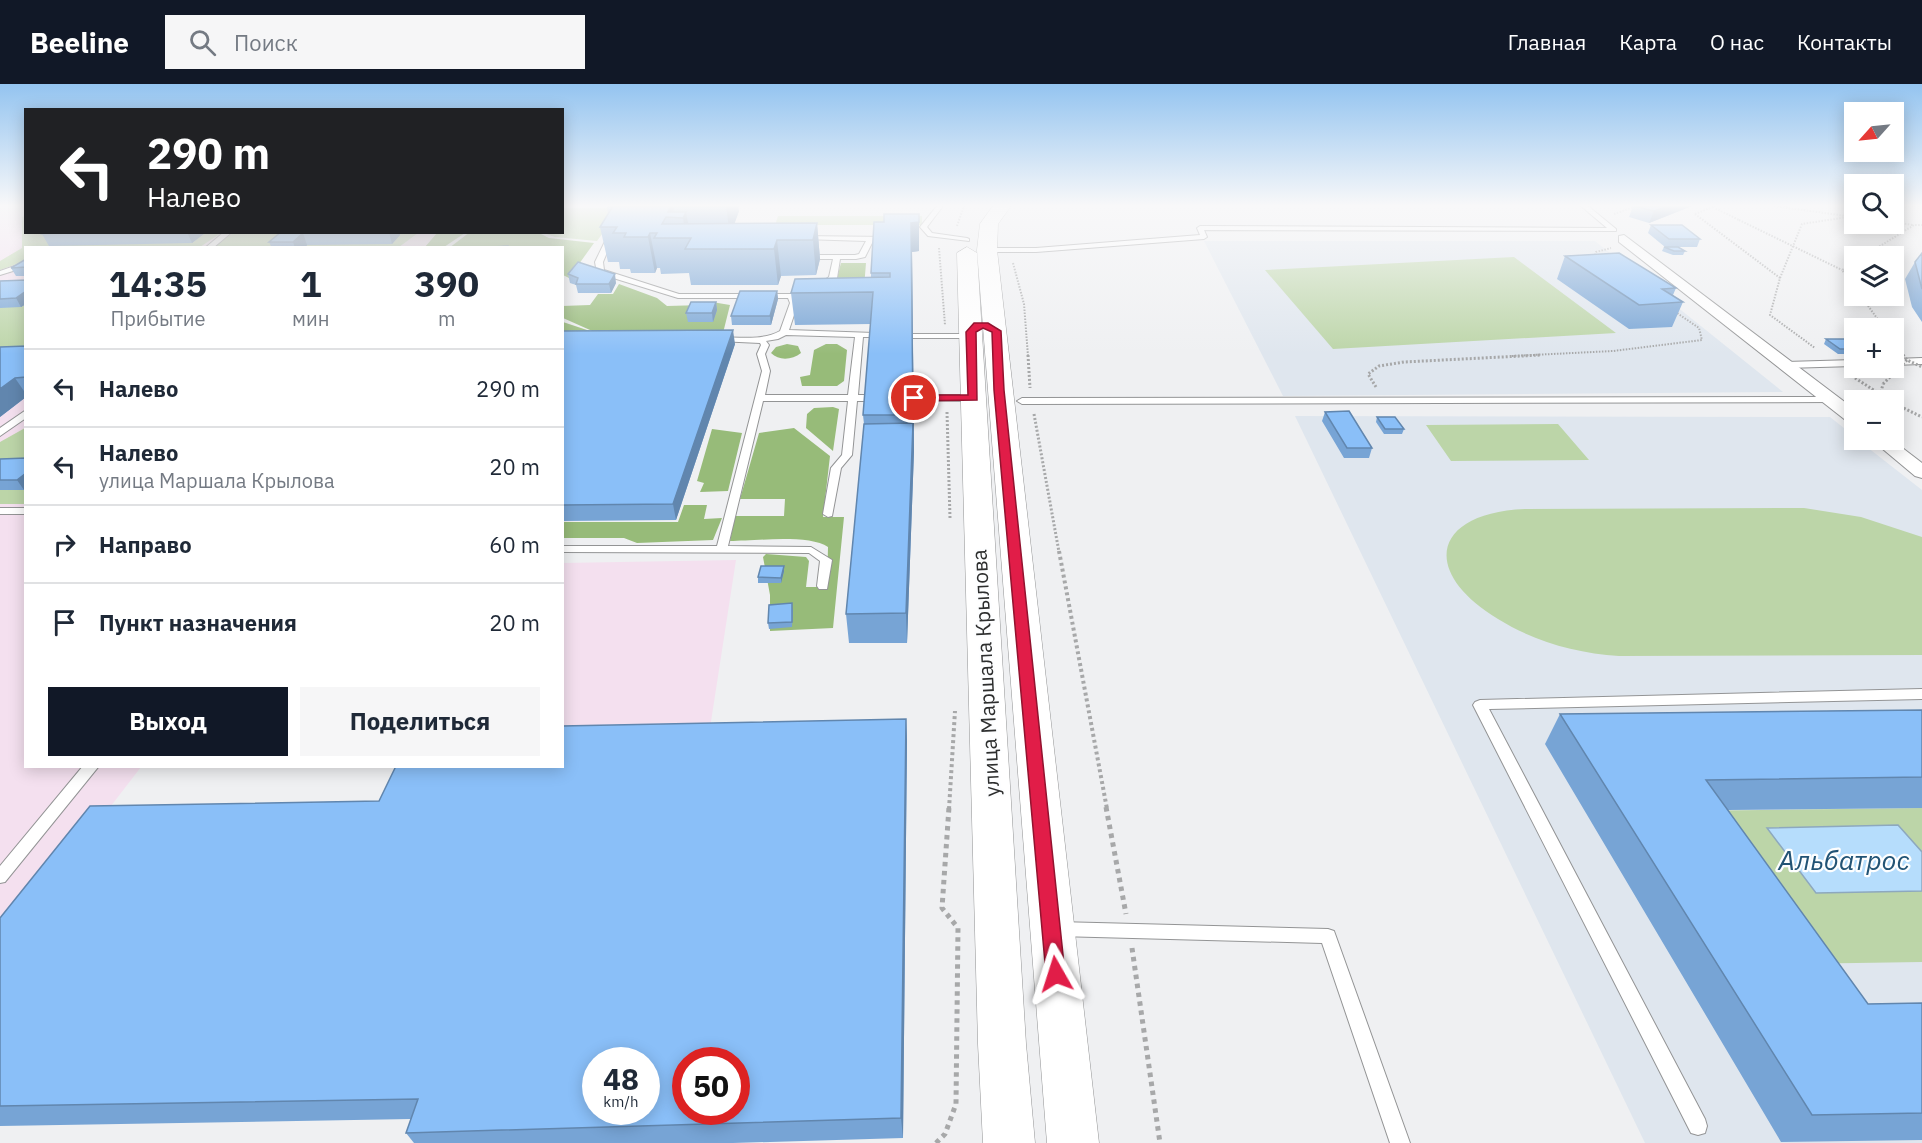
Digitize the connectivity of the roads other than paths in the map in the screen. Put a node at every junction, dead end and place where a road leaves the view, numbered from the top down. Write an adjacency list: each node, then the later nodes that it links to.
1 (602, 255): 9 (lane)
2 (861, 255): 6 (lane)
3 (986, 255): 11 (main road, улица Маршала Крылова)
4 (1646, 255): 20 (street)
5 (792, 257): 6 (lane)
6 (837, 257): 9 (lane)
7 (24, 265): 8 (lane)
8 (0, 273)
9 (791, 296): 10 (lane)
10 (784, 332): 12 (lane); 16 (lane)
11 (972, 333): 14 (lane); 25 (main road, улица Маршала Крылова); 42 (main road, улица Маршала Крылова)
12 (859, 335): 13 (lane); 22 (lane)
13 (874, 335)
14 (915, 336)
15 (702, 339): 16 (lane)
16 (757, 339): 21 (lane)
17 (1904, 362): 18 (lane)
18 (1922, 362)
19 (1844, 364): 20 (lane)
20 (1786, 365): 26 (street)
21 (759, 398): 22 (lane); 36 (lane)
22 (853, 398): 23 (lane); 35 (lane)
23 (869, 398)
24 (914, 398): 25 (lane)
25 (960, 398): 44 (main road, улица Маршала Крылова)
26 (1830, 400): 27 (lane); 28 (street)
27 (1027, 401)
28 (1844, 410)
29 (24, 415): 30 (lane)
30 (0, 433)
31 (1894, 450): 32 (street)
32 (1922, 472)
33 (0, 511): 34 (lane)
34 (24, 511)
35 (828, 514)
36 (722, 548): 37 (lane); 38 (lane)
37 (564, 549)
38 (823, 586)
39 (1922, 694): 43 (lane)
40 (90, 768): 41 (lane)
41 (0, 877)
42 (1051, 928): 45 (main road, улица Маршала Крылова); 46 (lane)
43 (1698, 1126)
44 (1009, 1143)
45 (1072, 1143)
46 (1400, 1143)

